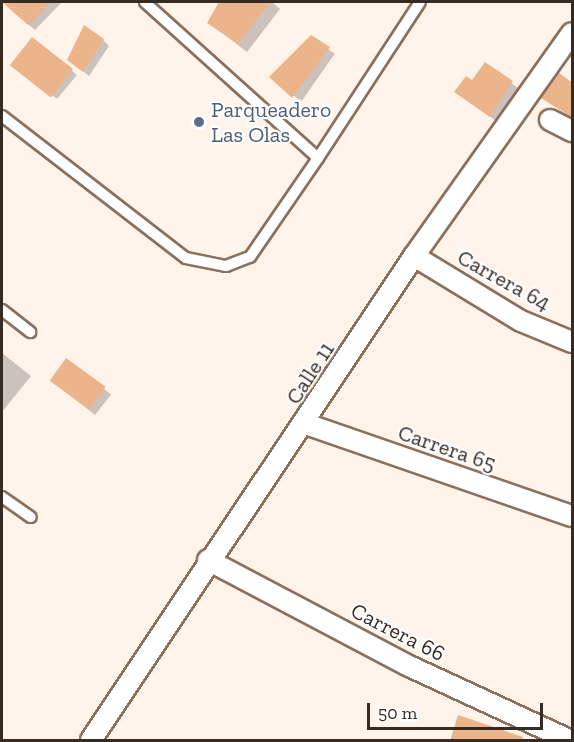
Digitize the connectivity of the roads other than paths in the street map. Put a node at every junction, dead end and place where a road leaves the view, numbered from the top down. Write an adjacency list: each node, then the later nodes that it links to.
1 (145, 2): 7 (lane)
2 (415, 3): 7 (lane)
3 (573, 33): 8 (street, Calle 11)
4 (2, 116): 7 (lane)
5 (550, 120): 6 (street)
6 (573, 131)
7 (318, 158)
8 (414, 256): 11 (street, Carrera 64); 12 (street, Calle 11)
9 (2, 310): 10 (lane)
10 (30, 332)
11 (573, 342)
12 (306, 424): 14 (street, Carrera 65); 16 (street, Calle 11)
13 (2, 497): 15 (lane)
14 (573, 516)
15 (31, 517)
16 (208, 560): 17 (street, Calle 11); 18 (street, Carrera 66)
17 (91, 741)
18 (569, 741)

